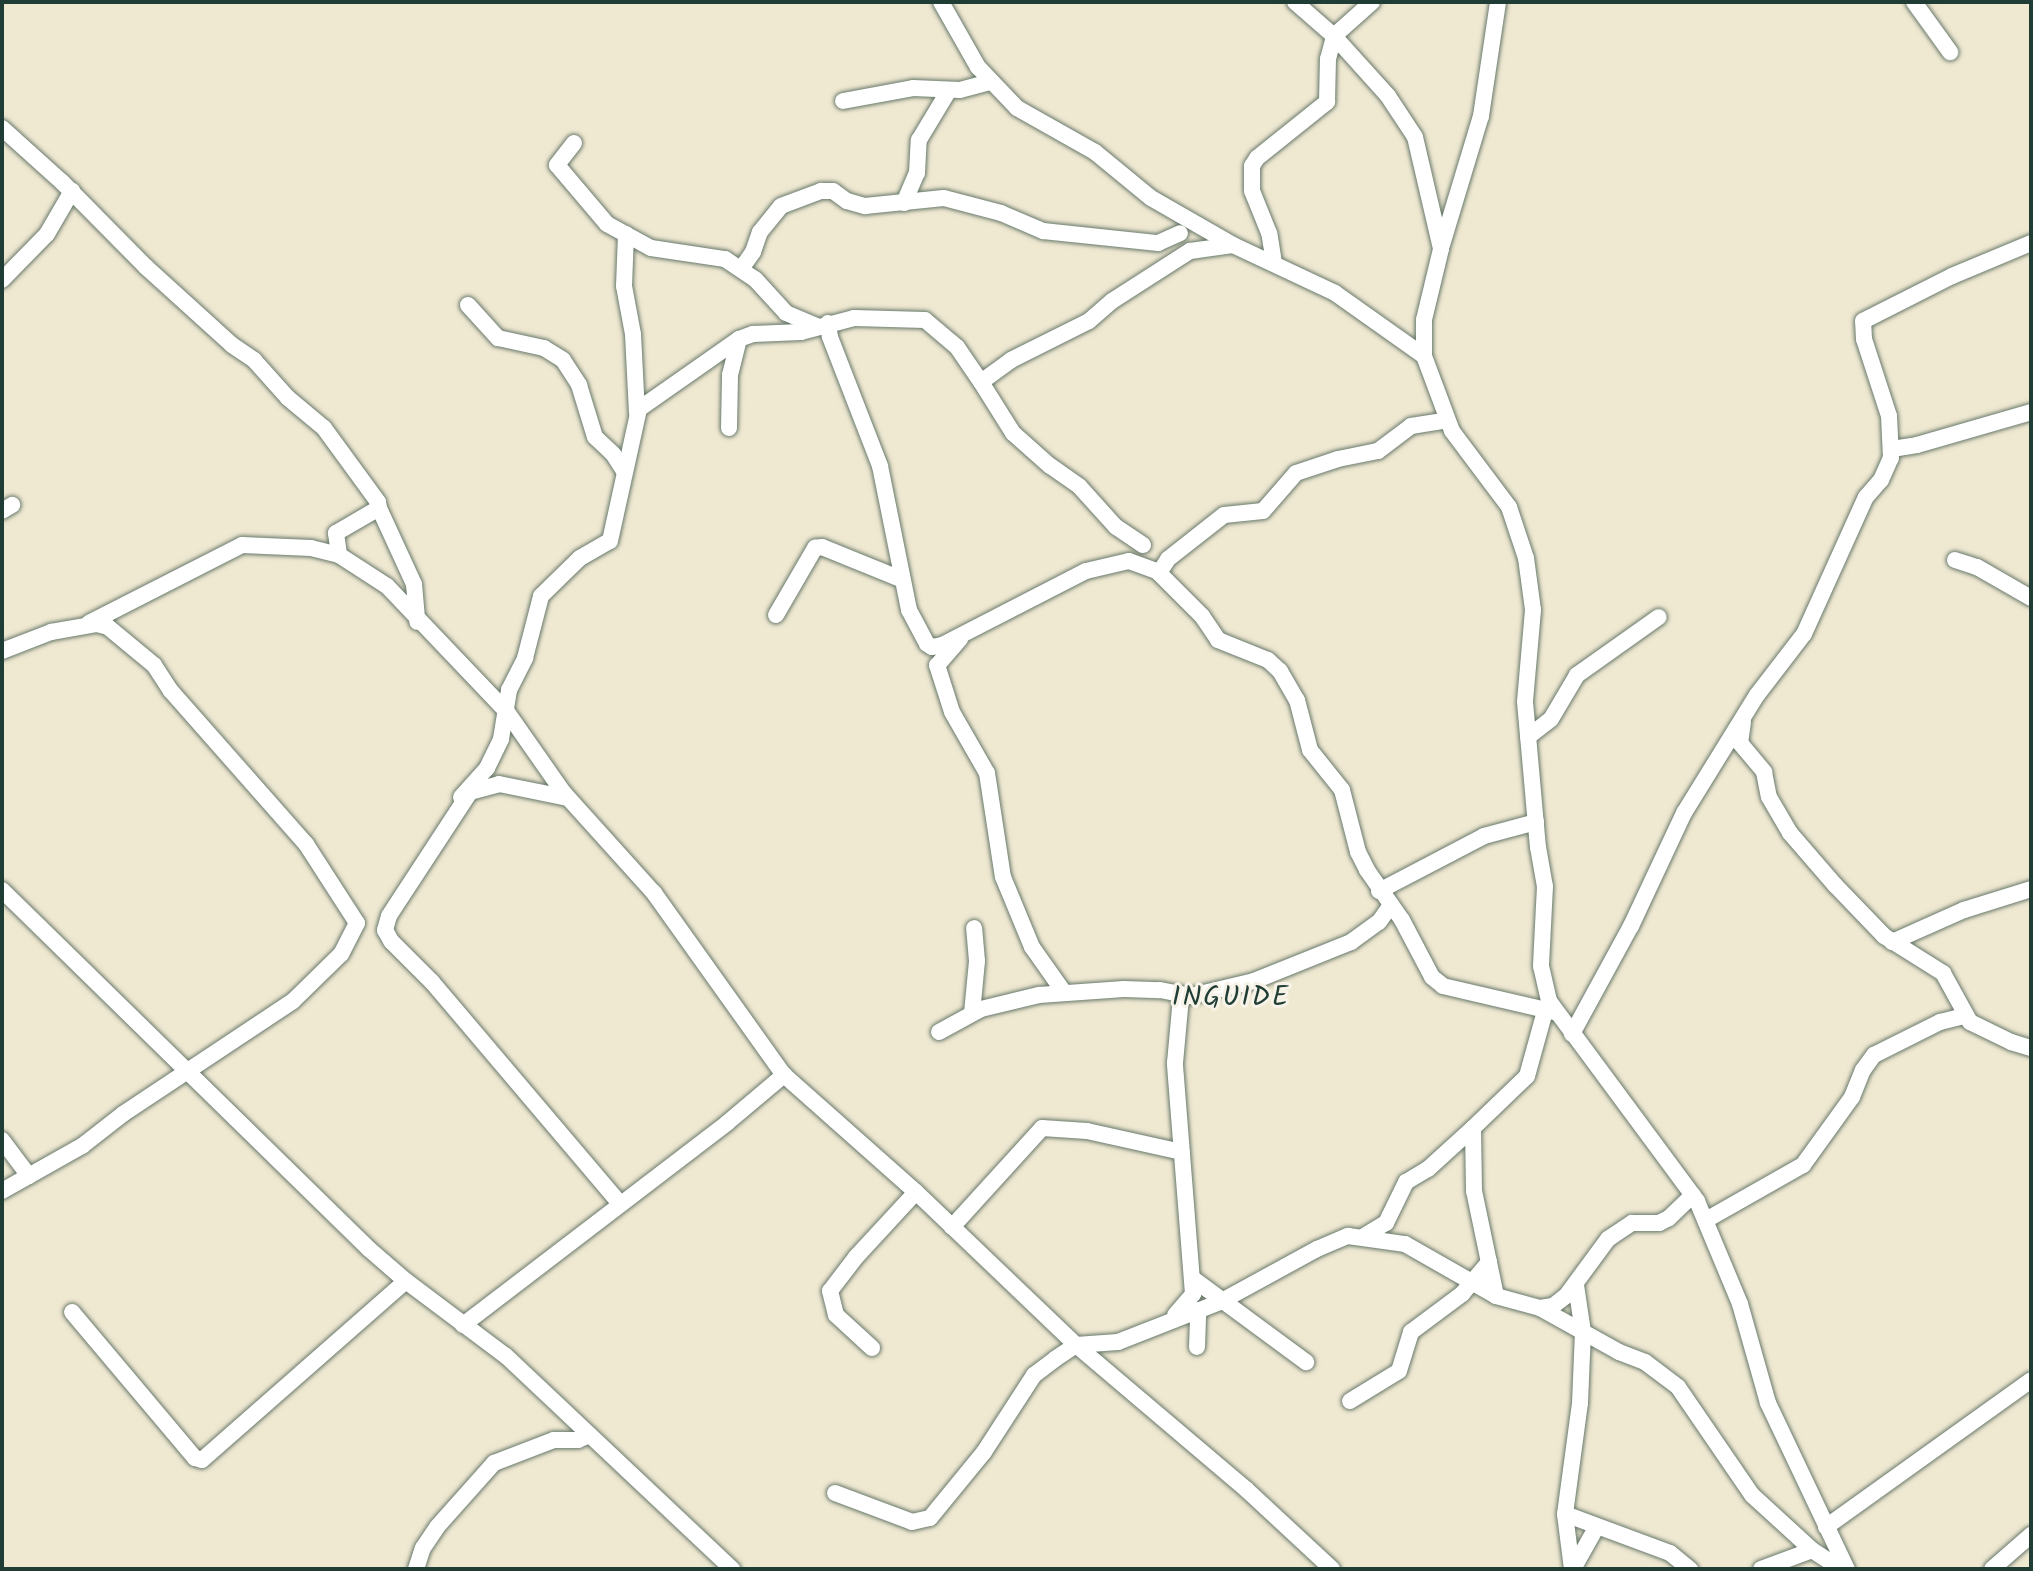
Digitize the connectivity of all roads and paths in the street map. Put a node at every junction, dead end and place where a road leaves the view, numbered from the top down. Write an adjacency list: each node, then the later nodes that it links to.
1 (941, 2): 8 (street)
2 (1295, 2): 6 (street)
3 (1372, 2): 6 (street)
4 (1498, 2): 20 (street)
5 (1914, 2): 7 (street)
6 (1334, 36): 20 (street); 22 (street)
7 (1950, 52)
8 (989, 82): 9 (street); 15 (street)
9 (949, 90): 10 (street); 14 (street)
10 (843, 101)
11 (2, 128): 13 (street)
12 (574, 143): 17 (street)
13 (72, 191): 24 (street); 38 (street)
14 (904, 203): 16 (street); 23 (street)
15 (1162, 204): 16 (street); 19 (street)
16 (1180, 233): 21 (street)
17 (626, 234): 23 (street); 33 (street)
18 (2031, 243): 36 (street)
19 (1233, 245): 21 (street); 22 (street)
20 (1441, 249): 26 (street)
21 (1178, 259): 31 (street)
22 (1274, 263): 28 (street)
23 (741, 269): 27 (street)
24 (2, 280)
25 (468, 305): 37 (street)
26 (1424, 320): 28 (street); 30 (street)
27 (823, 325): 29 (street); 31 (street); 45 (street)
28 (1390, 330): 30 (street)
29 (739, 339): 33 (street); 35 (street)
30 (1424, 356): 34 (street)
31 (981, 382): 40 (street)
32 (2031, 412): 36 (street)
33 (637, 413): 37 (street)
34 (1447, 420): 44 (street); 55 (street)
35 (729, 428)
36 (1892, 449): 54 (street)
37 (624, 471): 53 (street)
38 (379, 508): 39 (street); 49 (street)
39 (336, 533): 41 (street); 42 (street)
40 (1143, 545)
41 (311, 548): 42 (street); 50 (street)
42 (339, 555): 49 (street)
43 (1955, 560): 46 (street)
44 (1159, 573): 51 (street); 61 (street)
45 (901, 579): 47 (street); 51 (street)
46 (2031, 598)
47 (776, 615)
48 (1659, 617): 55 (street)
49 (417, 622): 53 (street)
50 (87, 624): 52 (street); 73 (street)
51 (964, 634): 65 (street)
52 (2, 651)
53 (507, 712): 56 (street); 57 (street)
54 (1745, 716): 64 (street); 71 (street)
55 (1528, 737): 58 (street)
56 (470, 792): 57 (street); 82 (street)
57 (569, 798): 74 (street)
58 (1536, 822): 61 (street); 67 (street)
59 (2031, 889): 64 (street)
60 (2, 890): 73 (street)
61 (1379, 891): 62 (street)
62 (1391, 905): 66 (street); 67 (street)
63 (974, 928): 68 (street)
64 (1892, 942): 69 (street)
65 (1063, 991): 66 (street); 68 (street)
66 (1181, 997): 77 (street)
67 (1550, 1012): 71 (street); 75 (street)
68 (972, 1013): 70 (street)
69 (1964, 1016): 72 (street); 83 (street)
70 (939, 1032)
71 (1572, 1034): 81 (street)
72 (2031, 1047)
73 (189, 1069): 78 (street); 88 (street)
74 (784, 1075): 80 (street); 82 (street)
75 (1473, 1128): 85 (street); 86 (street)
76 (2, 1140): 78 (street)
77 (1182, 1152): 84 (street); 87 (street)
78 (29, 1176): 79 (street)
79 (2, 1191)
80 (916, 1192): 84 (street); 101 (street)
81 (1693, 1195): 83 (street); 90 (street)
82 (620, 1204): 97 (street)
83 (1706, 1220): 110 (street)
84 (952, 1227): 99 (street)
85 (1364, 1236): 89 (street); 92 (street)
86 (1489, 1262): 89 (street); 91 (street)
87 (1192, 1278): 92 (street); 96 (street)
88 (406, 1281): 95 (street); 97 (street)
89 (1469, 1282): 91 (street); 104 (street)
90 (1576, 1285): 93 (street); 98 (street)
91 (1496, 1296): 93 (street)
92 (1220, 1302): 94 (street); 102 (street)
93 (1540, 1308): 98 (street)
94 (1198, 1310): 96 (street); 100 (street)
95 (72, 1312)
96 (1169, 1321): 99 (street)
97 (463, 1325): 105 (street)
98 (1583, 1332): 109 (street); 113 (street)
99 (1076, 1345): 108 (street); 116 (street)
100 (1197, 1347)
101 (872, 1348)
102 (1306, 1362)
103 (2031, 1380): 110 (street)
104 (1350, 1401)
105 (561, 1409): 106 (street); 107 (street)
106 (589, 1435): 107 (street); 115 (street)
107 (543, 1447): 114 (street)
108 (835, 1493)
109 (1565, 1514): 111 (street); 117 (street)
110 (1826, 1527): 120 (street)
111 (1596, 1528): 117 (street); 118 (street)
112 (2031, 1535): 121 (street)
113 (1812, 1550): 119 (street); 120 (street)
114 (416, 1569)
115 (732, 1569)
116 (1332, 1569)
117 (1573, 1569)
118 (1690, 1569)
119 (1761, 1569)
120 (1844, 1569)
121 (1992, 1569)

